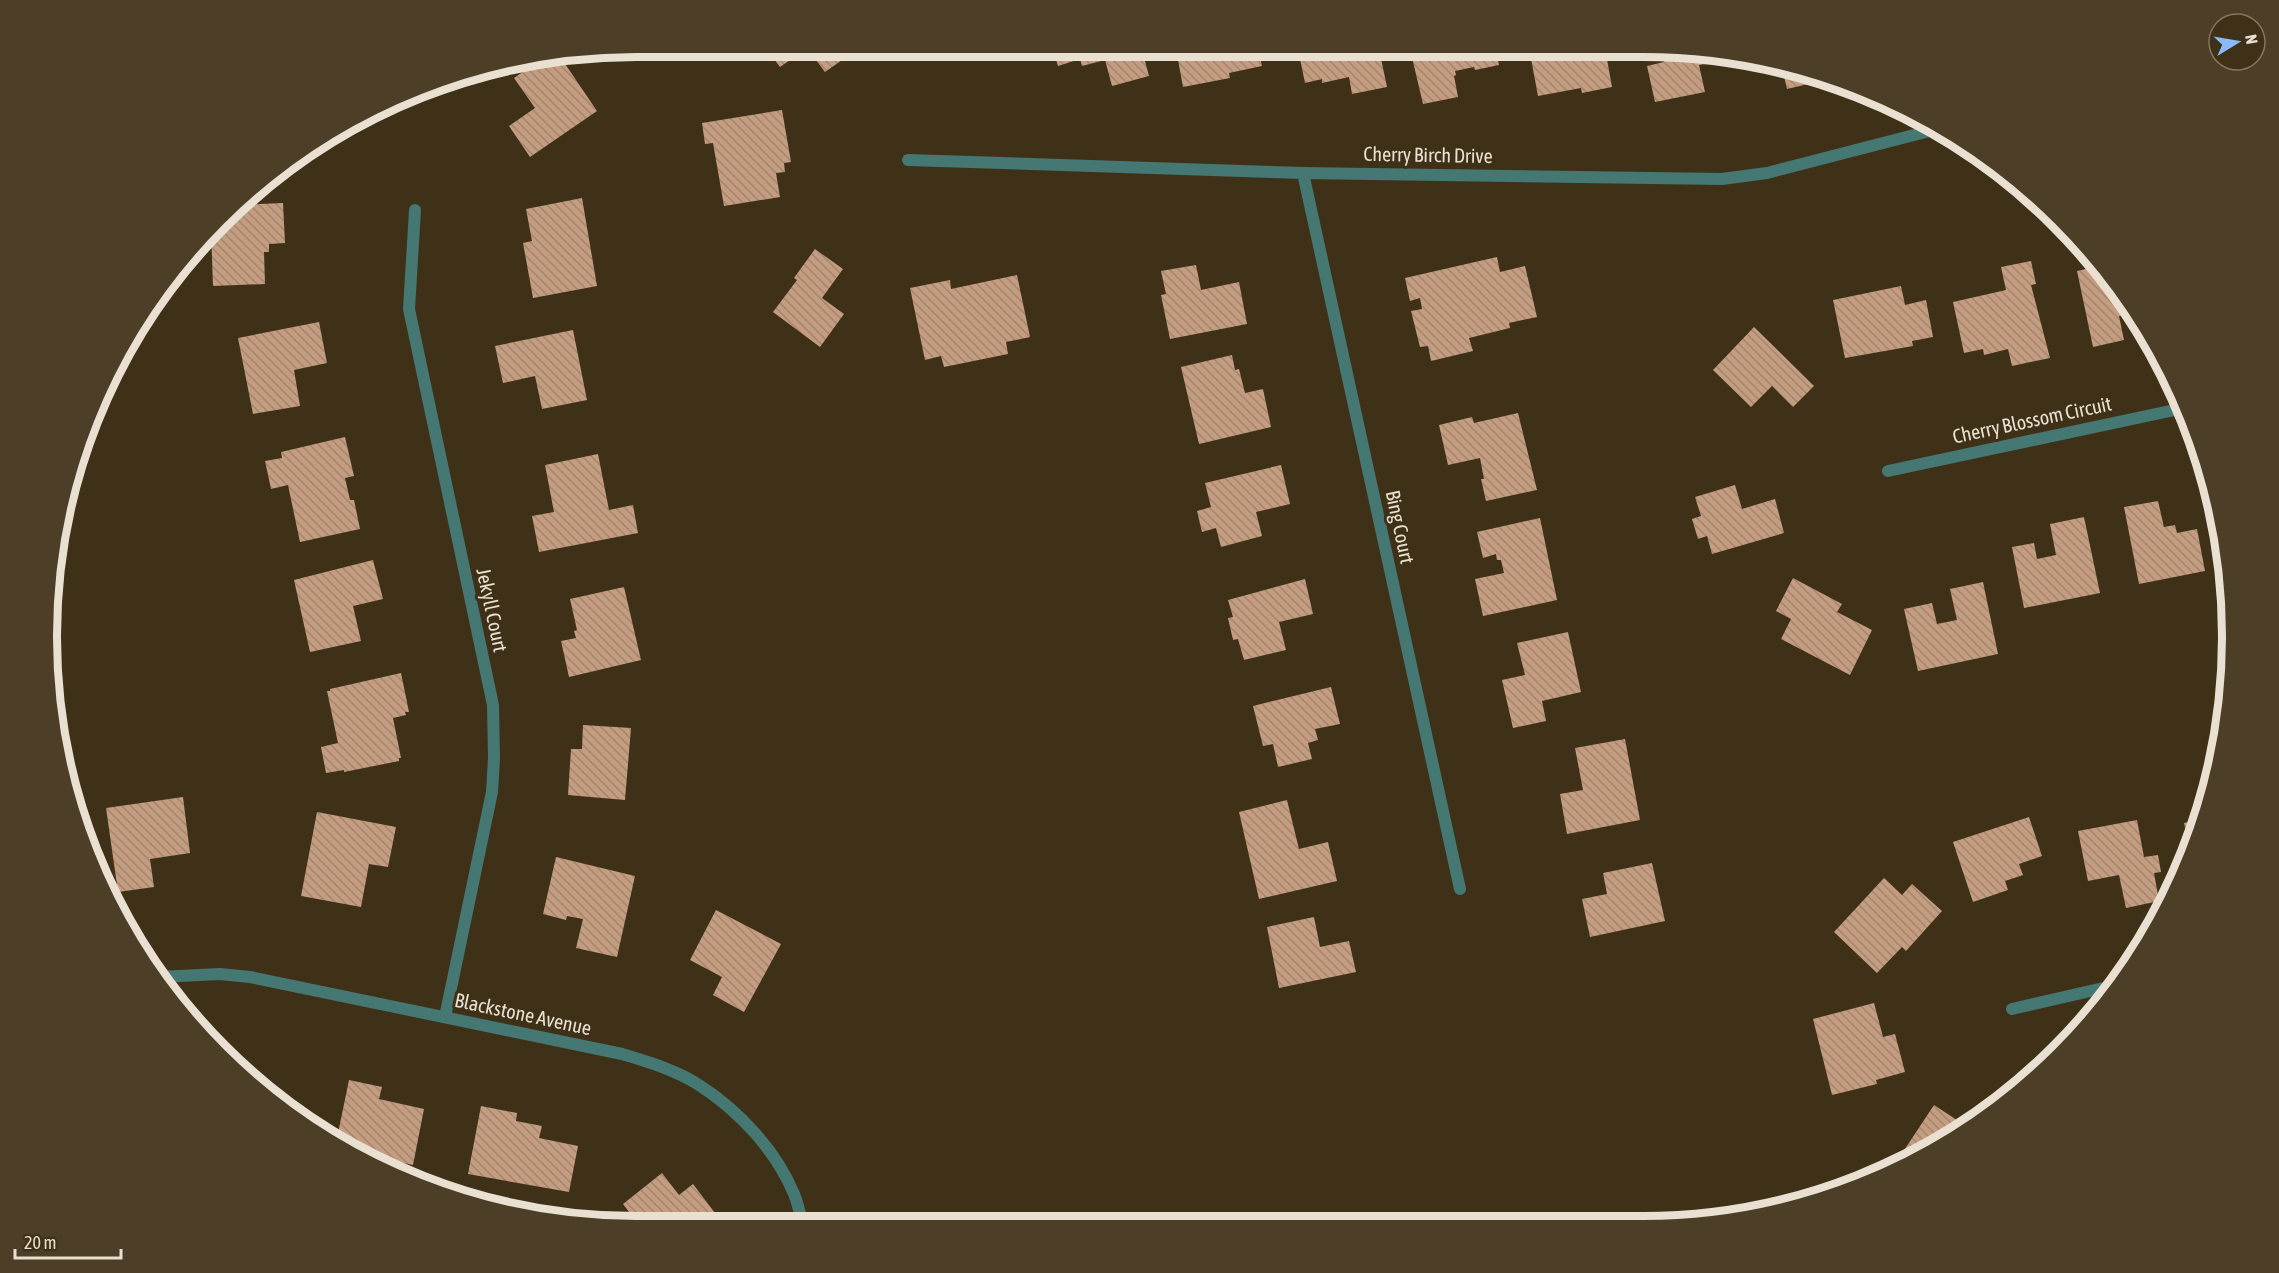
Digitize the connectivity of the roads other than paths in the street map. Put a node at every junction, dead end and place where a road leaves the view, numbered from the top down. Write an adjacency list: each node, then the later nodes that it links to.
1 (1926, 132): 3 (street, Cherry Birch Drive)
2 (908, 159): 3 (street, Cherry Birch Drive)
3 (1303, 173): 7 (street, Bing Court)
4 (415, 210): 11 (street, Jekyll Court)
5 (2176, 410): 6 (street, Cherry Blossom Circuit)
6 (1888, 471)
7 (1460, 889)
8 (168, 977): 11 (street, Blackstone Avenue)
9 (2103, 988): 10 (street)
10 (2012, 1009)
11 (445, 1017): 12 (street, Blackstone Avenue)
12 (800, 1216)

